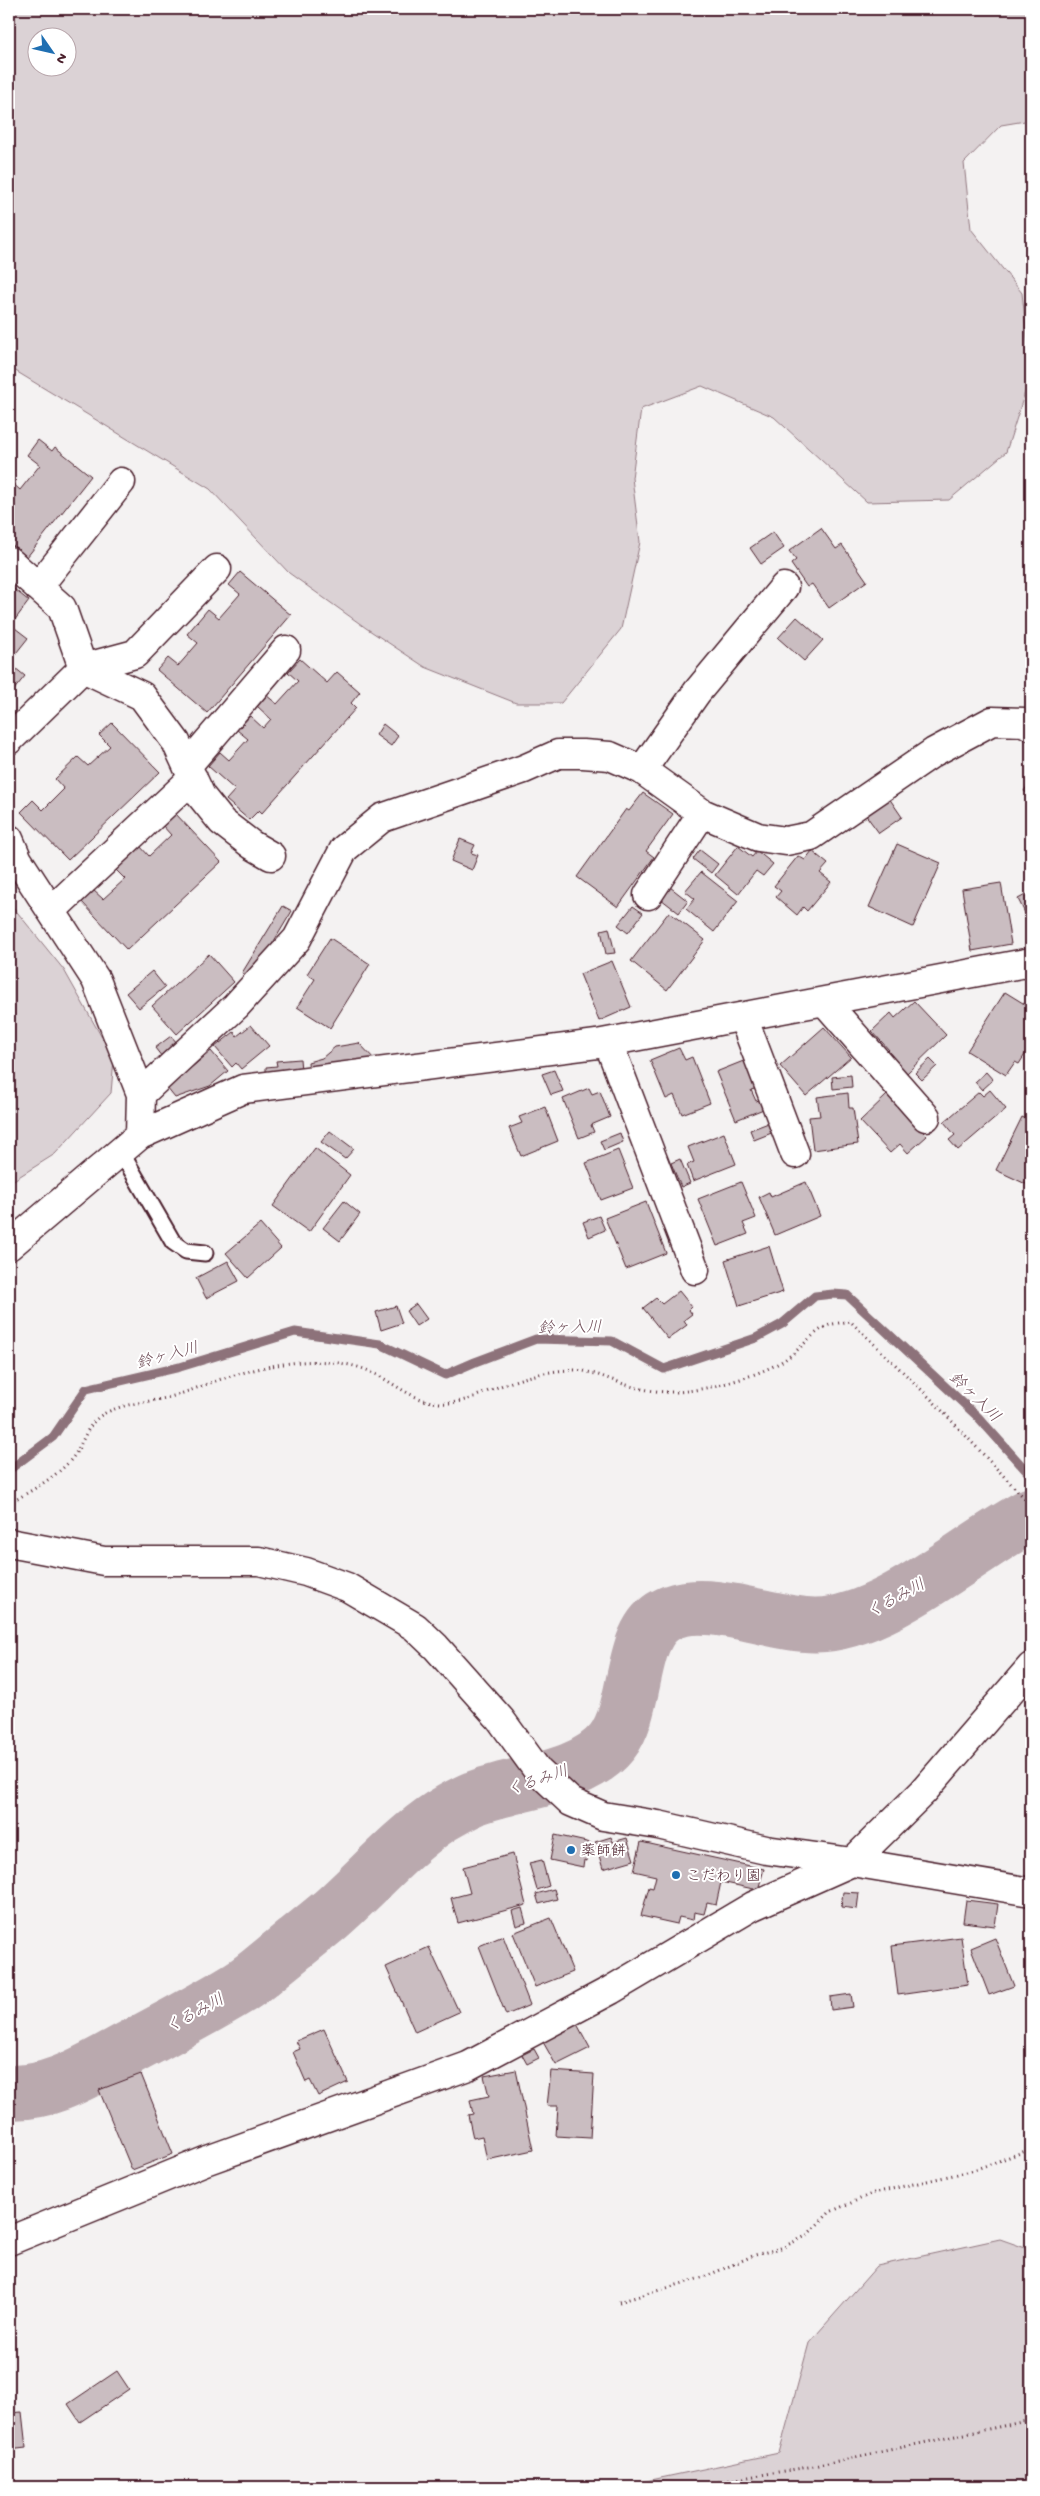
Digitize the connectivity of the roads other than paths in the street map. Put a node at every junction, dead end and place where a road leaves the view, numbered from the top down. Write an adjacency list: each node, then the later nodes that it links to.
1 (121, 482): 4 (street)
2 (9, 561): 4 (street)
3 (217, 569): 7 (street)
4 (38, 587): 7 (street)
5 (784, 587): 10 (street)
6 (286, 650): 11 (street)
7 (83, 668): 9 (street); 11 (street)
8 (1031, 726): 12 (street)
9 (9, 740)
10 (642, 770): 12 (street); 21 (street)
11 (190, 772): 14 (street); 16 (street)
12 (702, 813): 15 (street)
13 (9, 839): 16 (street)
14 (271, 856)
15 (648, 895)
16 (51, 911): 21 (street)
17 (1031, 962): 18 (street)
18 (825, 1002): 19 (street); 22 (street)
19 (743, 1017): 20 (street); 24 (street)
20 (608, 1042): 23 (street); 27 (street)
21 (141, 1094): 23 (street)
22 (926, 1117)
23 (130, 1144): 25 (street); 26 (lane)
24 (795, 1154)
25 (9, 1246)
26 (205, 1253)
27 (695, 1270)
28 (9, 1543): 30 (street)
29 (1031, 1667): 30 (street)
30 (852, 1862): 31 (street); 32 (street)
31 (1031, 1892)
32 (9, 2241)

